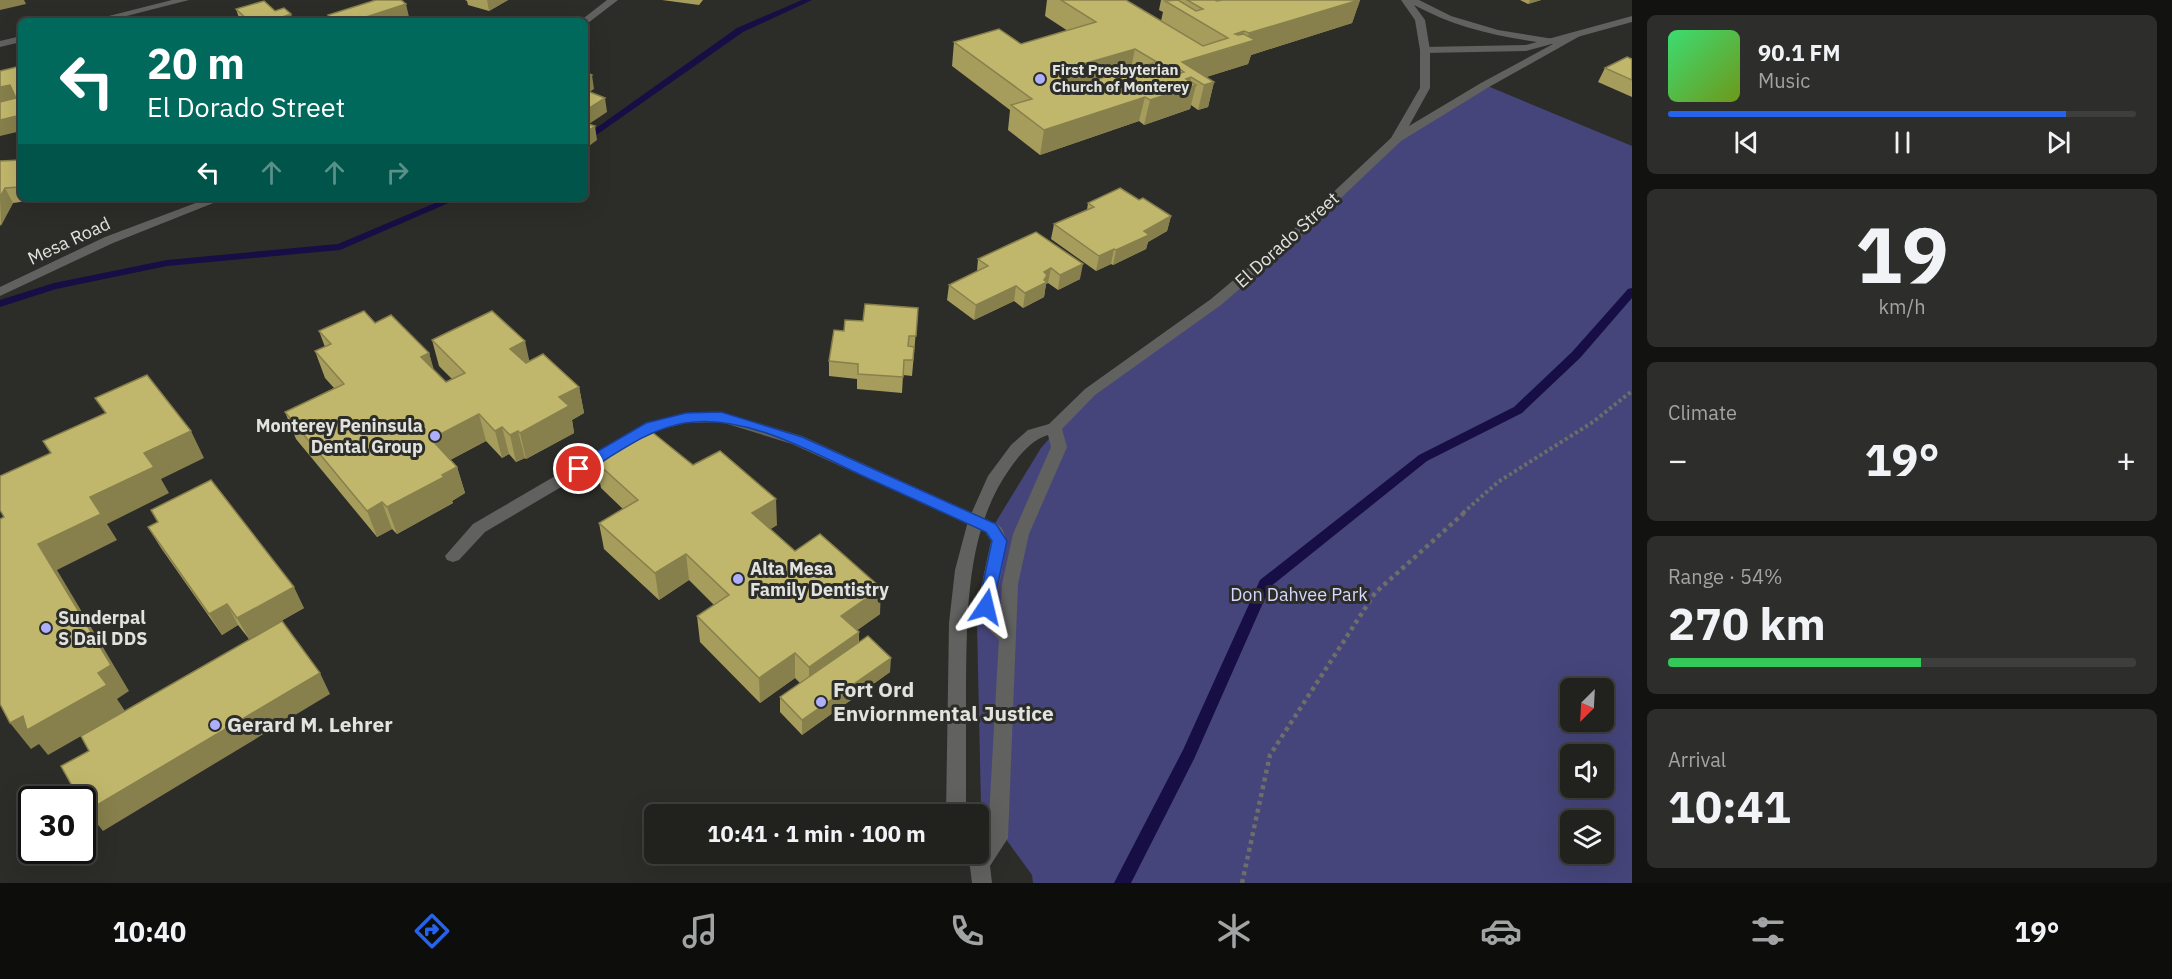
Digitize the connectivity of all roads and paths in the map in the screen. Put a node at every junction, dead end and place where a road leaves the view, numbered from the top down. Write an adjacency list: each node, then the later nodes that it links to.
1 (184, 0): 5 (street)
2 (614, 0): 6 (street)
3 (1406, 0): 12 (street, El Dorado Street)
4 (1412, 0): 10 (street)
5 (107, 18)
6 (588, 19)
7 (1632, 19): 8 (street)
8 (1575, 36): 10 (street); 13 (street)
9 (18, 40): 11 (street)
10 (1555, 41): 12 (street)
11 (0, 44)
12 (1425, 50): 13 (street, El Dorado Street)
13 (1396, 140): 17 (street, El Dorado Street)
14 (212, 201): 15 (street, Mesa Road)
15 (0, 292)
16 (1632, 391): 23 (path)
17 (1054, 428): 18 (street, El Dorado Street); 20 (street)
18 (976, 521): 19 (street); 20 (street); 21 (street, El Dorado Street)
19 (453, 556)
20 (1007, 637): 22 (street)
21 (956, 804)
22 (978, 867)
23 (1242, 883)

